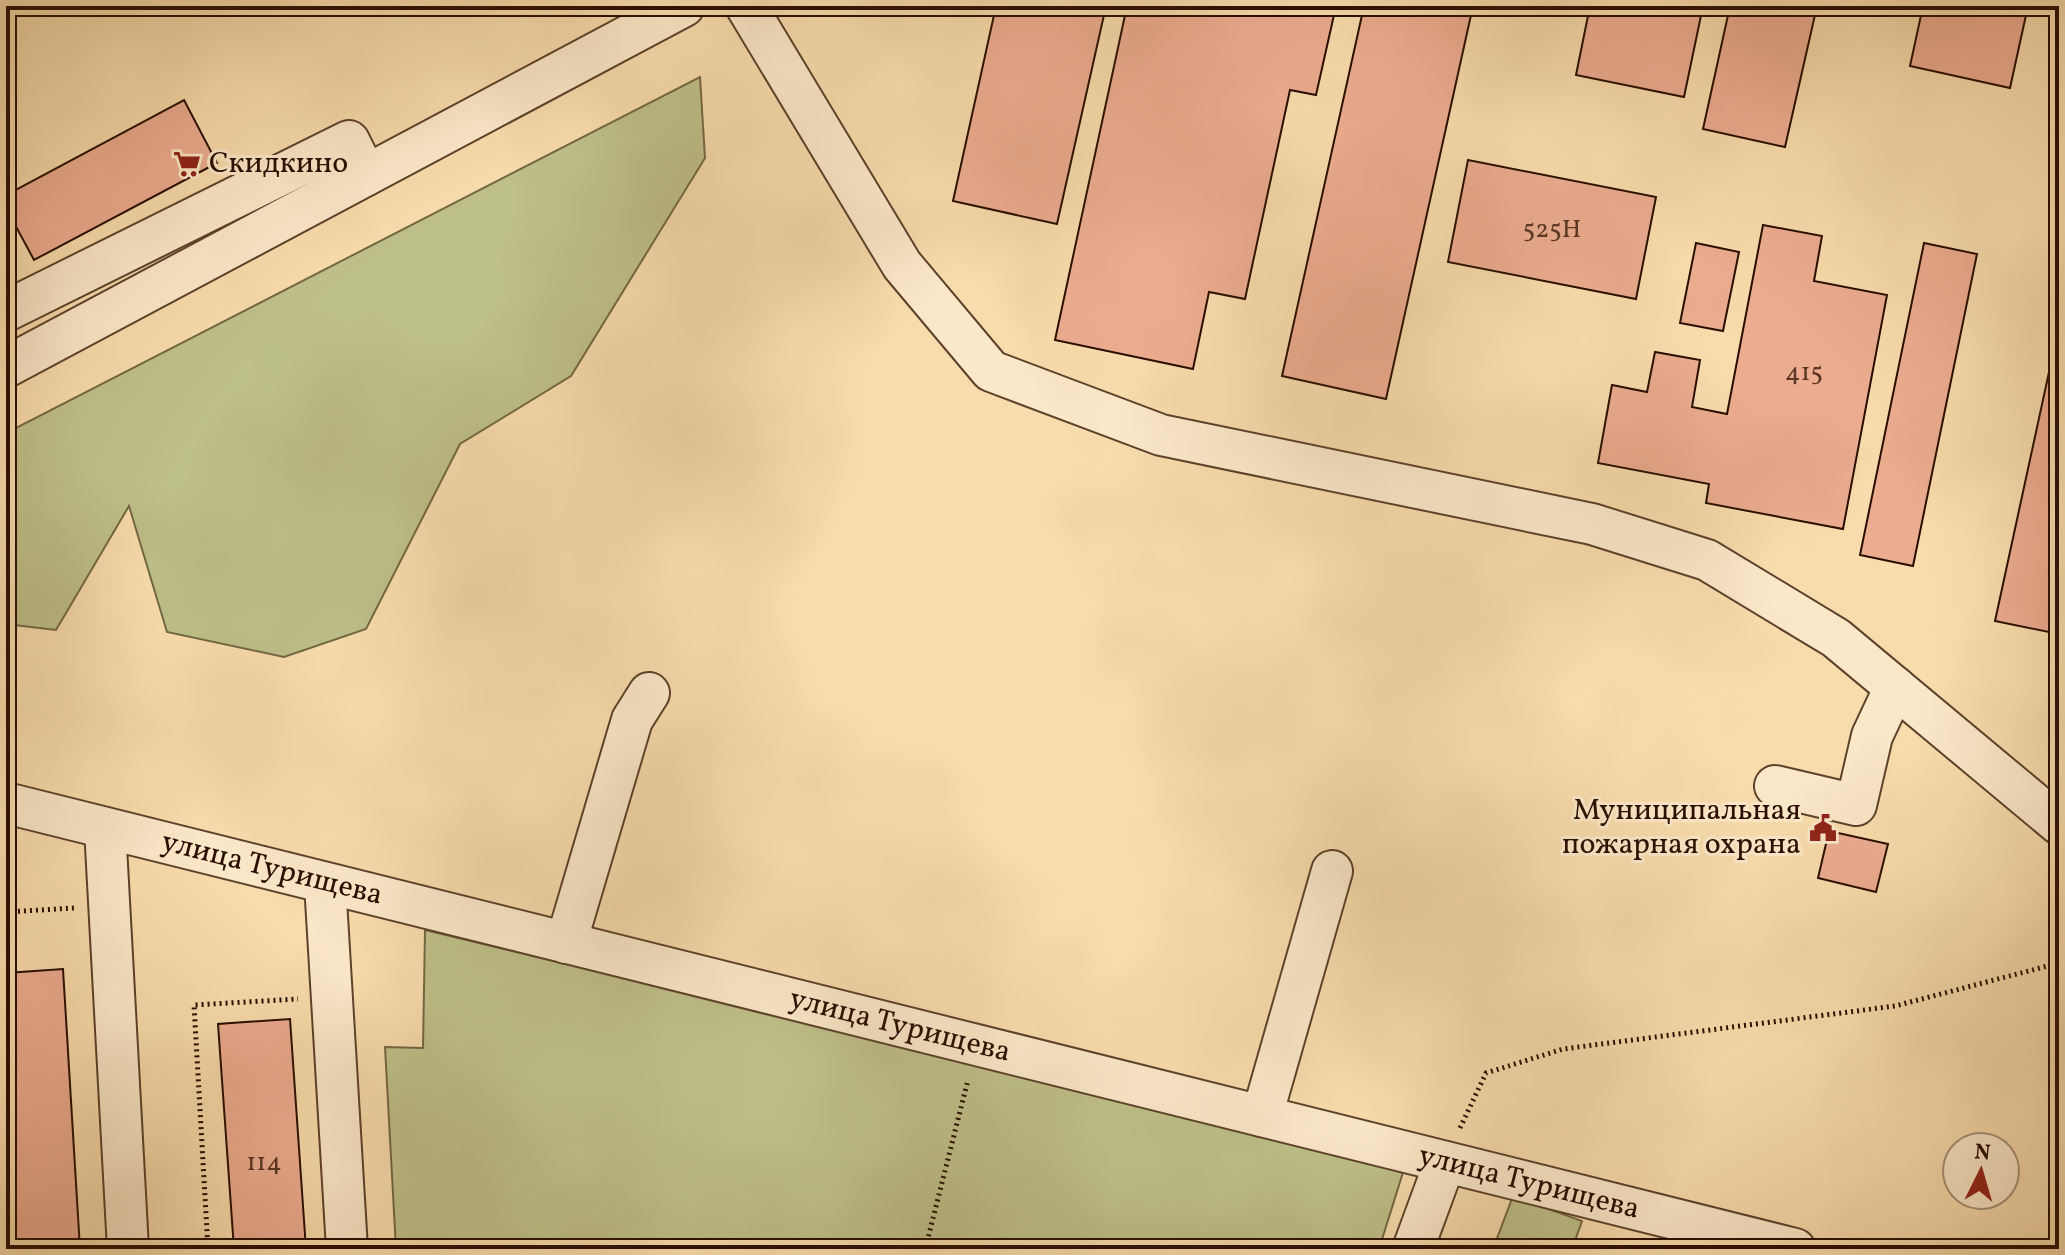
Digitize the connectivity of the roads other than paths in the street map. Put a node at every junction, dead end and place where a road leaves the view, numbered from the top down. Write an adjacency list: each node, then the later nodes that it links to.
1 (684, 6): 3 (street)
2 (746, 6): 6 (street)
3 (366, 175): 4 (street); 5 (street)
4 (6, 311)
5 (11, 351)
6 (1895, 687): 8 (street); 10 (street)
7 (649, 693): 14 (street)
8 (1775, 786)
9 (6, 803): 11 (street, улица Турищева)
10 (2059, 824)
11 (105, 828): 13 (street, улица Турищева); 18 (street)
12 (1332, 871): 15 (street)
13 (325, 883): 14 (street, улица Турищева); 19 (street)
14 (566, 943): 15 (street, улица Турищева)
15 (1262, 1116): 16 (street, улица Турищева)
16 (1445, 1162): 17 (street, улица Турищева); 20 (street)
17 (1726, 1241): 21 (street, улица Турищева)
18 (128, 1249)
19 (347, 1249)
20 (1413, 1249)
21 (1795, 1249)

